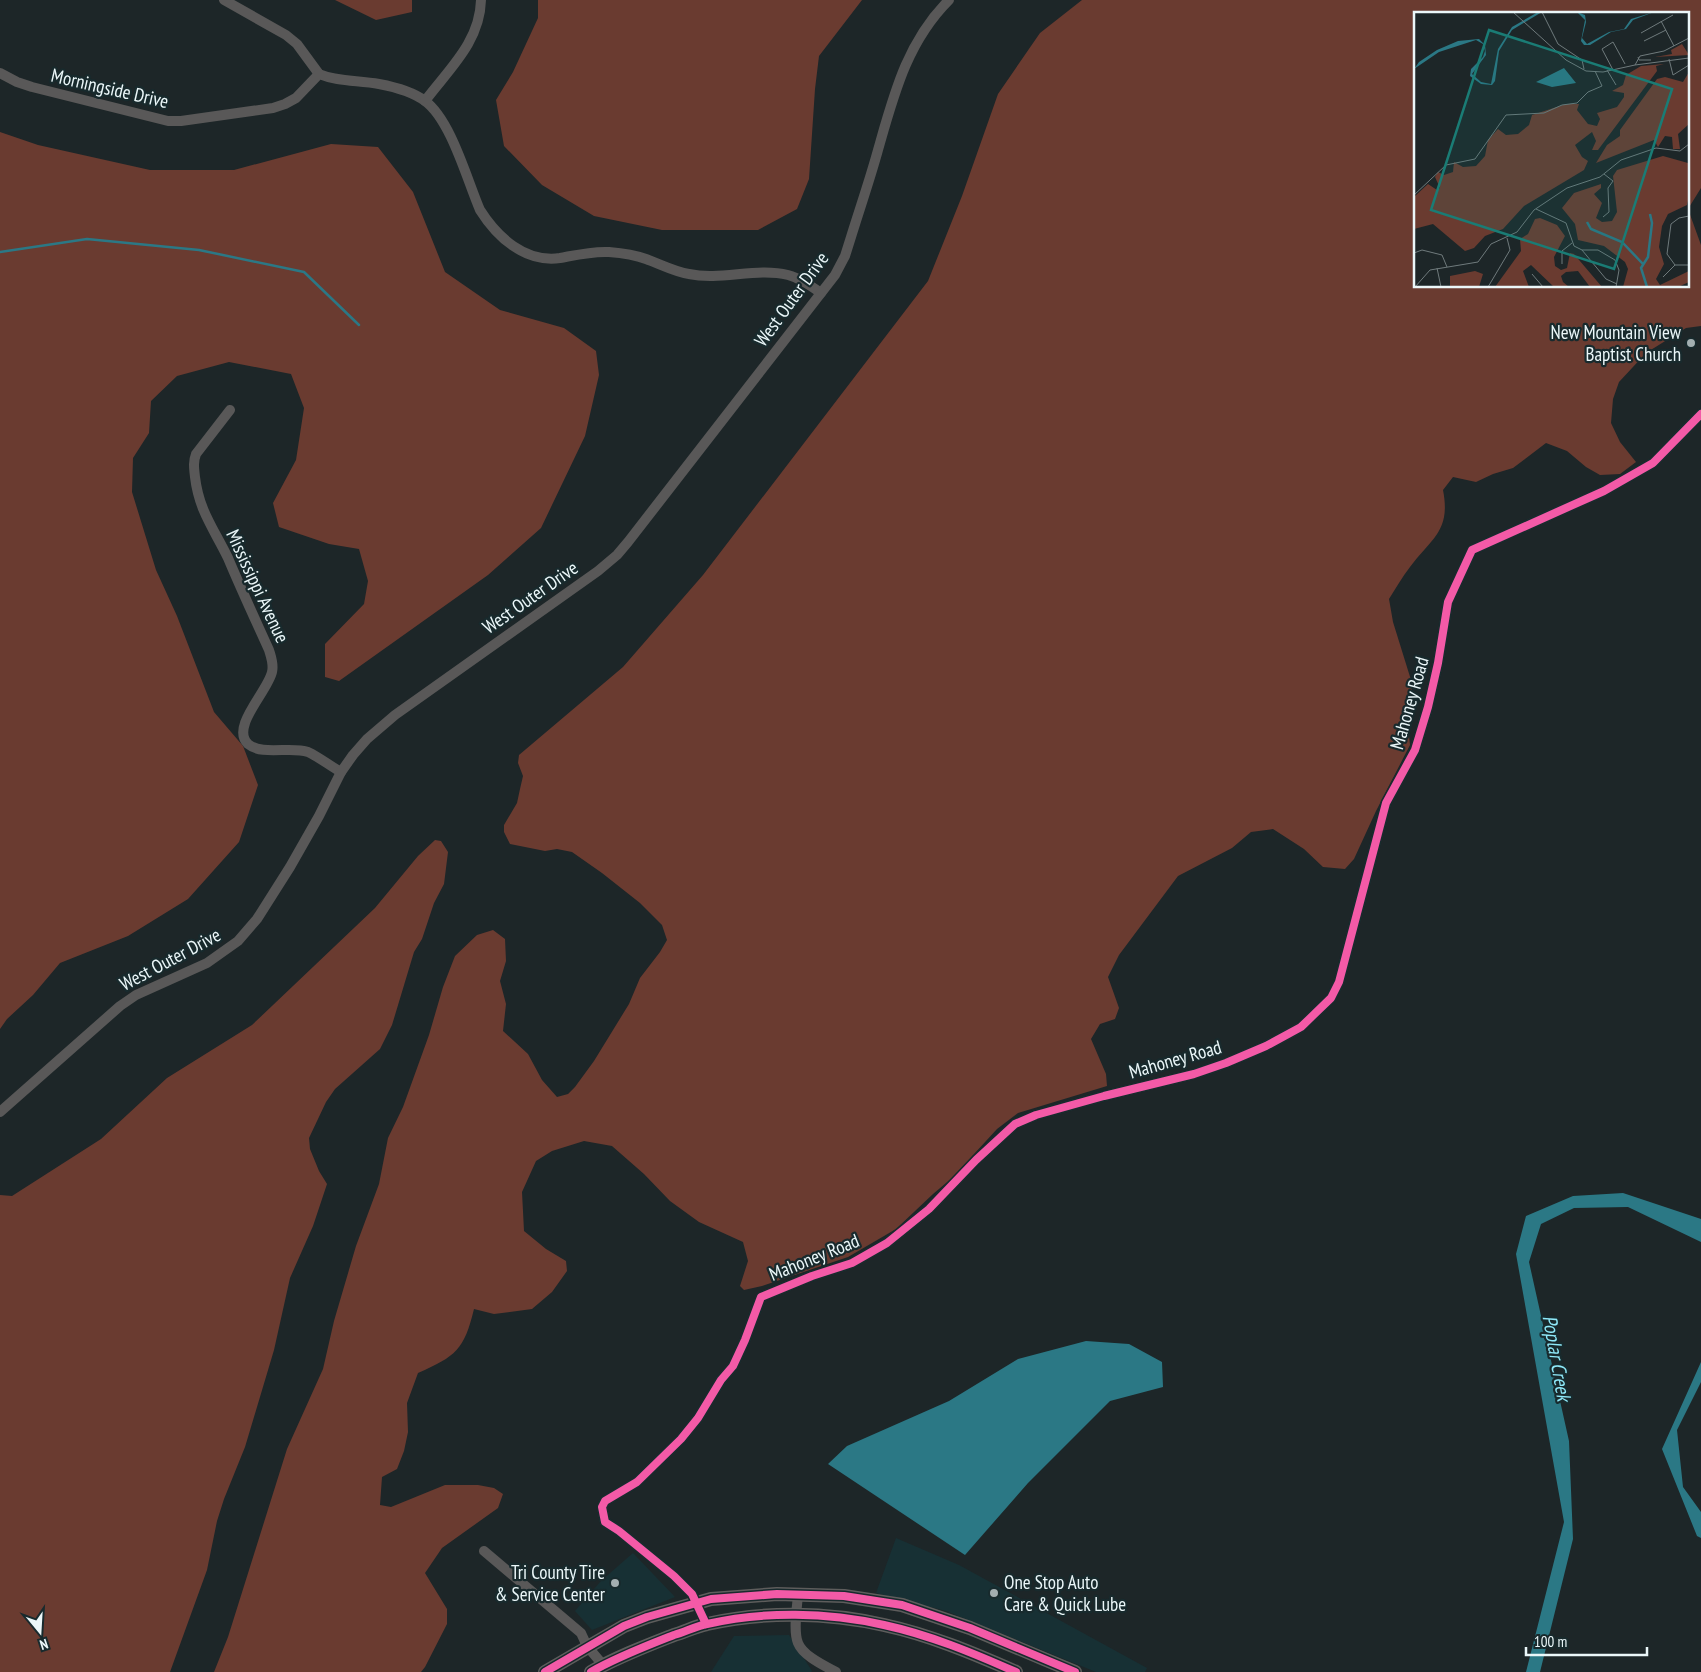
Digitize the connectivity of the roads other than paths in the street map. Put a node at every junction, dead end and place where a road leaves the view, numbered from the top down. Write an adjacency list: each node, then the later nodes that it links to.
1 (224, 0): 5 (street)
2 (480, 0): 6 (street)
3 (949, 0): 7 (street, West Outer Drive)
4 (0, 73): 5 (street, Morningside Drive)
5 (319, 74): 6 (street)
6 (425, 101): 7 (street)
7 (821, 292): 10 (street, West Outer Drive)
8 (230, 410): 10 (street, Mississippi Avenue)
9 (1701, 414): 14 (street, Mahoney Road)
10 (341, 772): 11 (street, West Outer Drive)
11 (0, 1112)
12 (484, 1551): 17 (street)
13 (798, 1595): 14 (highway); 15 (street); 22 (highway)
14 (696, 1603): 16 (street, Mahoney Road); 17 (highway)
15 (797, 1614): 16 (highway); 20 (street); 21 (highway)
16 (706, 1624): 18 (highway)
17 (587, 1646): 18 (street); 19 (highway)
18 (597, 1669)
19 (546, 1672)
20 (836, 1672)
21 (1016, 1672)
22 (1075, 1672)

